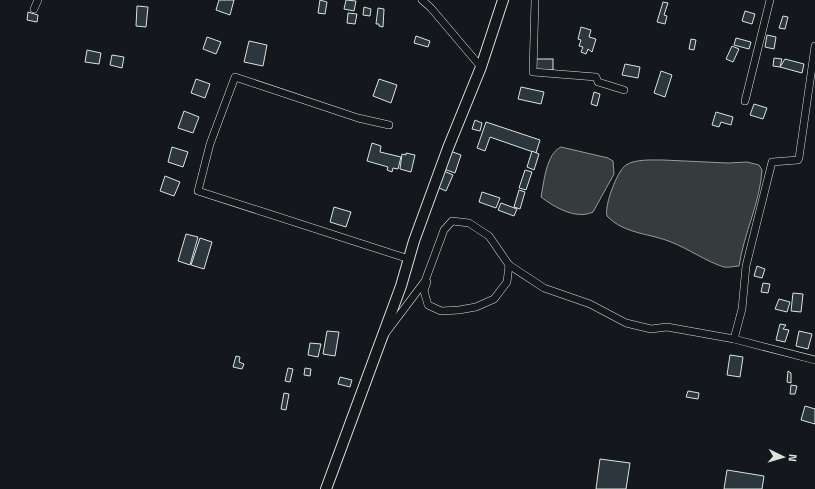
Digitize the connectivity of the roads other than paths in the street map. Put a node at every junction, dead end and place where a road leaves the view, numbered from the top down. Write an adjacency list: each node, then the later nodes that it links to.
1 (38, 0): 6 (street)
2 (422, 0): 8 (street)
3 (503, 0): 8 (street)
4 (535, 0): 9 (street)
5 (770, 0): 10 (street)
6 (34, 9)
7 (815, 46): 16 (street)
8 (480, 67): 13 (street)
9 (624, 90)
10 (745, 101)
11 (389, 125): 13 (street)
12 (433, 255): 14 (street); 14 (street); 15 (street)
13 (409, 259): 15 (street)
14 (509, 265): 16 (street)
15 (381, 339): 18 (street)
16 (734, 339): 17 (street)
17 (815, 360)
18 (326, 489)

